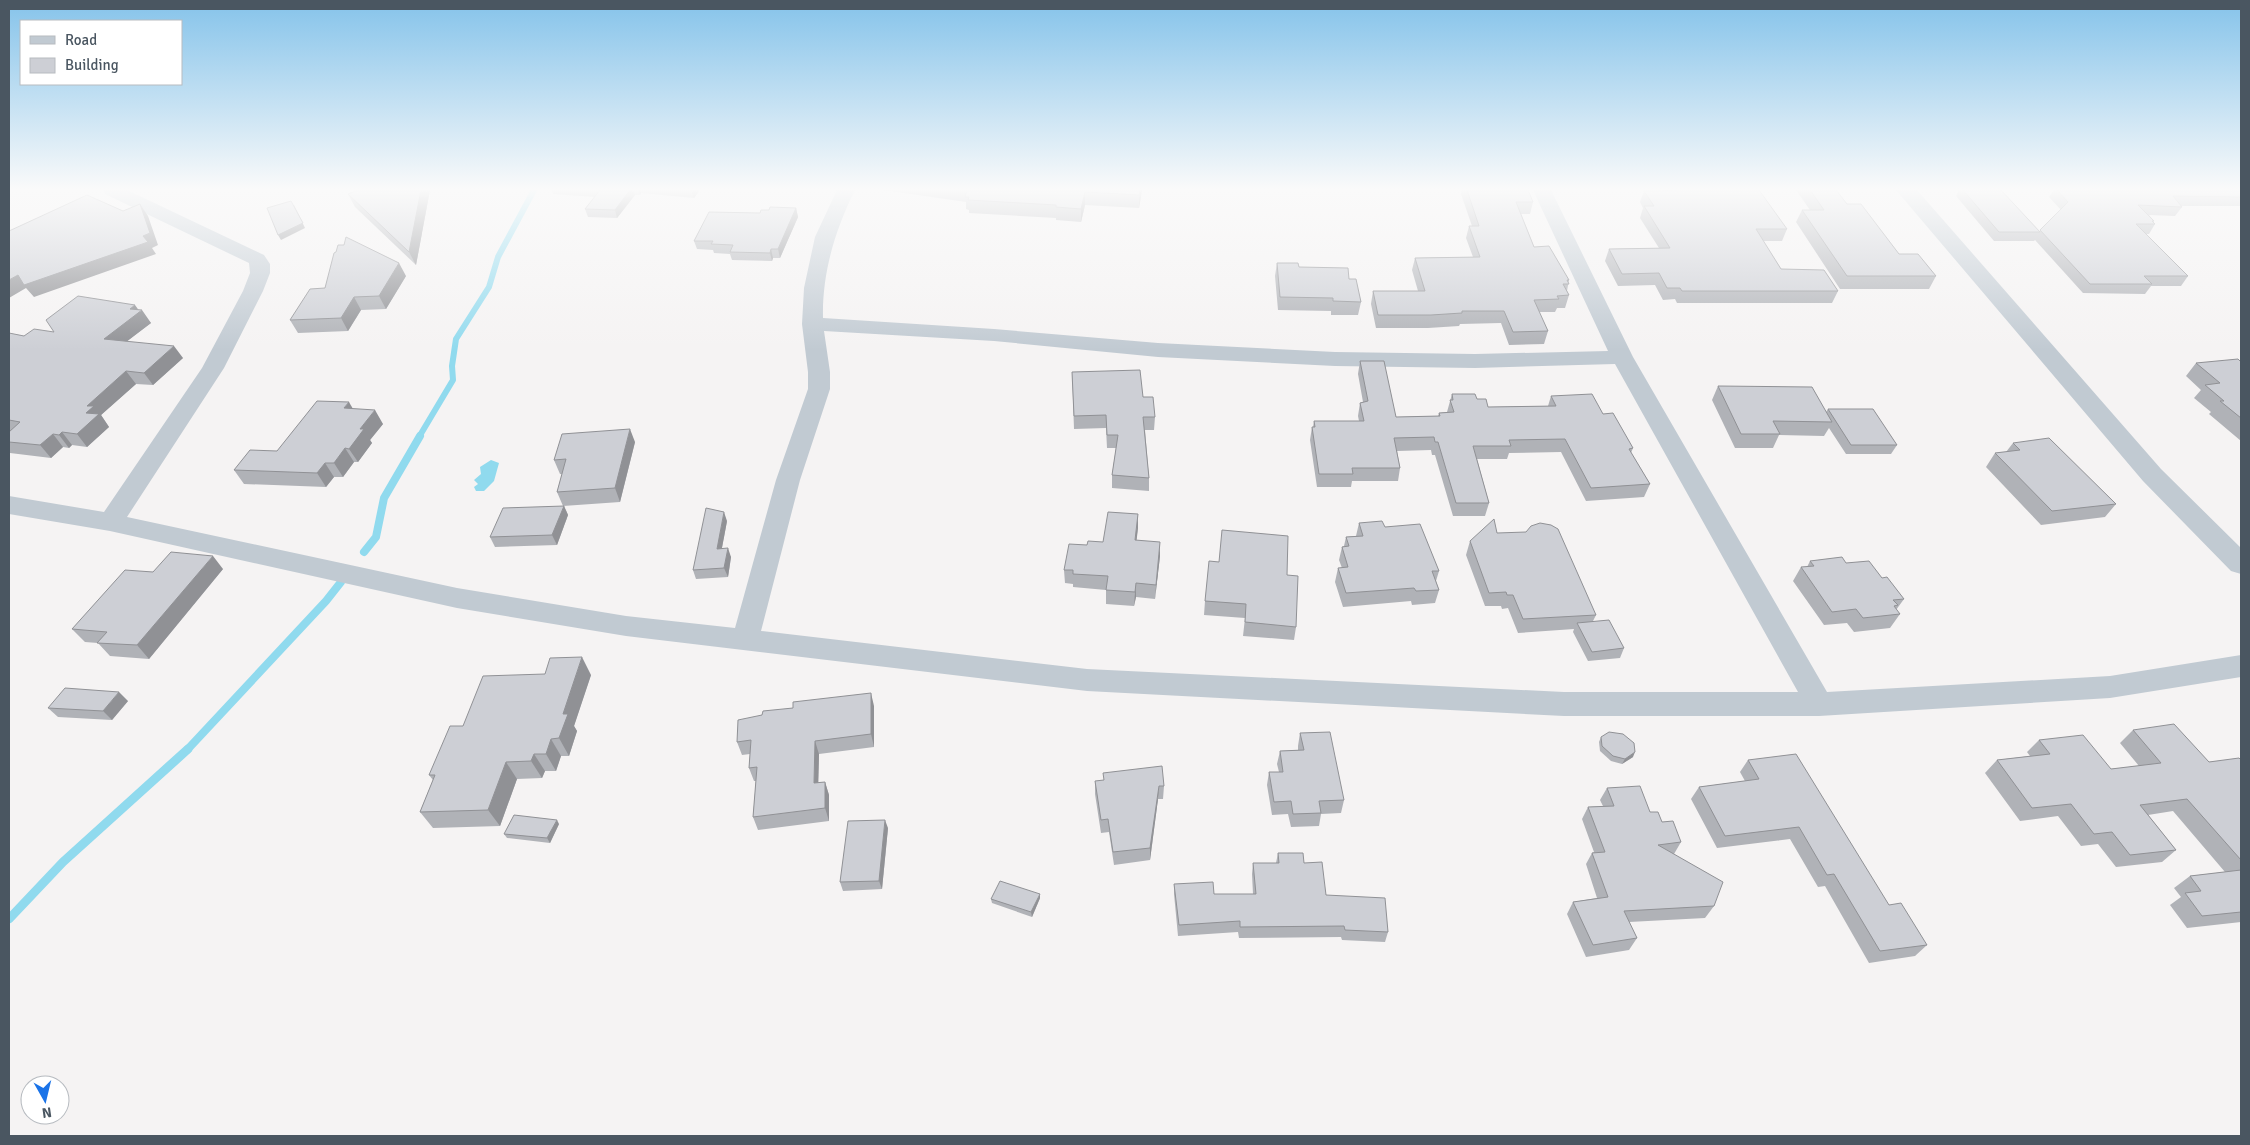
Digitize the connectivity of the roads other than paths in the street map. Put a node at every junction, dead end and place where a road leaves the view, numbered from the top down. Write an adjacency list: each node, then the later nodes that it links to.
1 (224, 243): 8 (street)
2 (824, 243): 5 (street)
3 (1568, 243): 6 (street)
4 (1952, 243): 9 (street)
5 (813, 324): 6 (street); 10 (street)
6 (1622, 357): 12 (street)
7 (9, 505): 8 (street)
8 (110, 522): 10 (street)
9 (2237, 554)
10 (745, 642): 12 (street)
11 (2241, 666): 12 (street)
12 (1819, 704)

